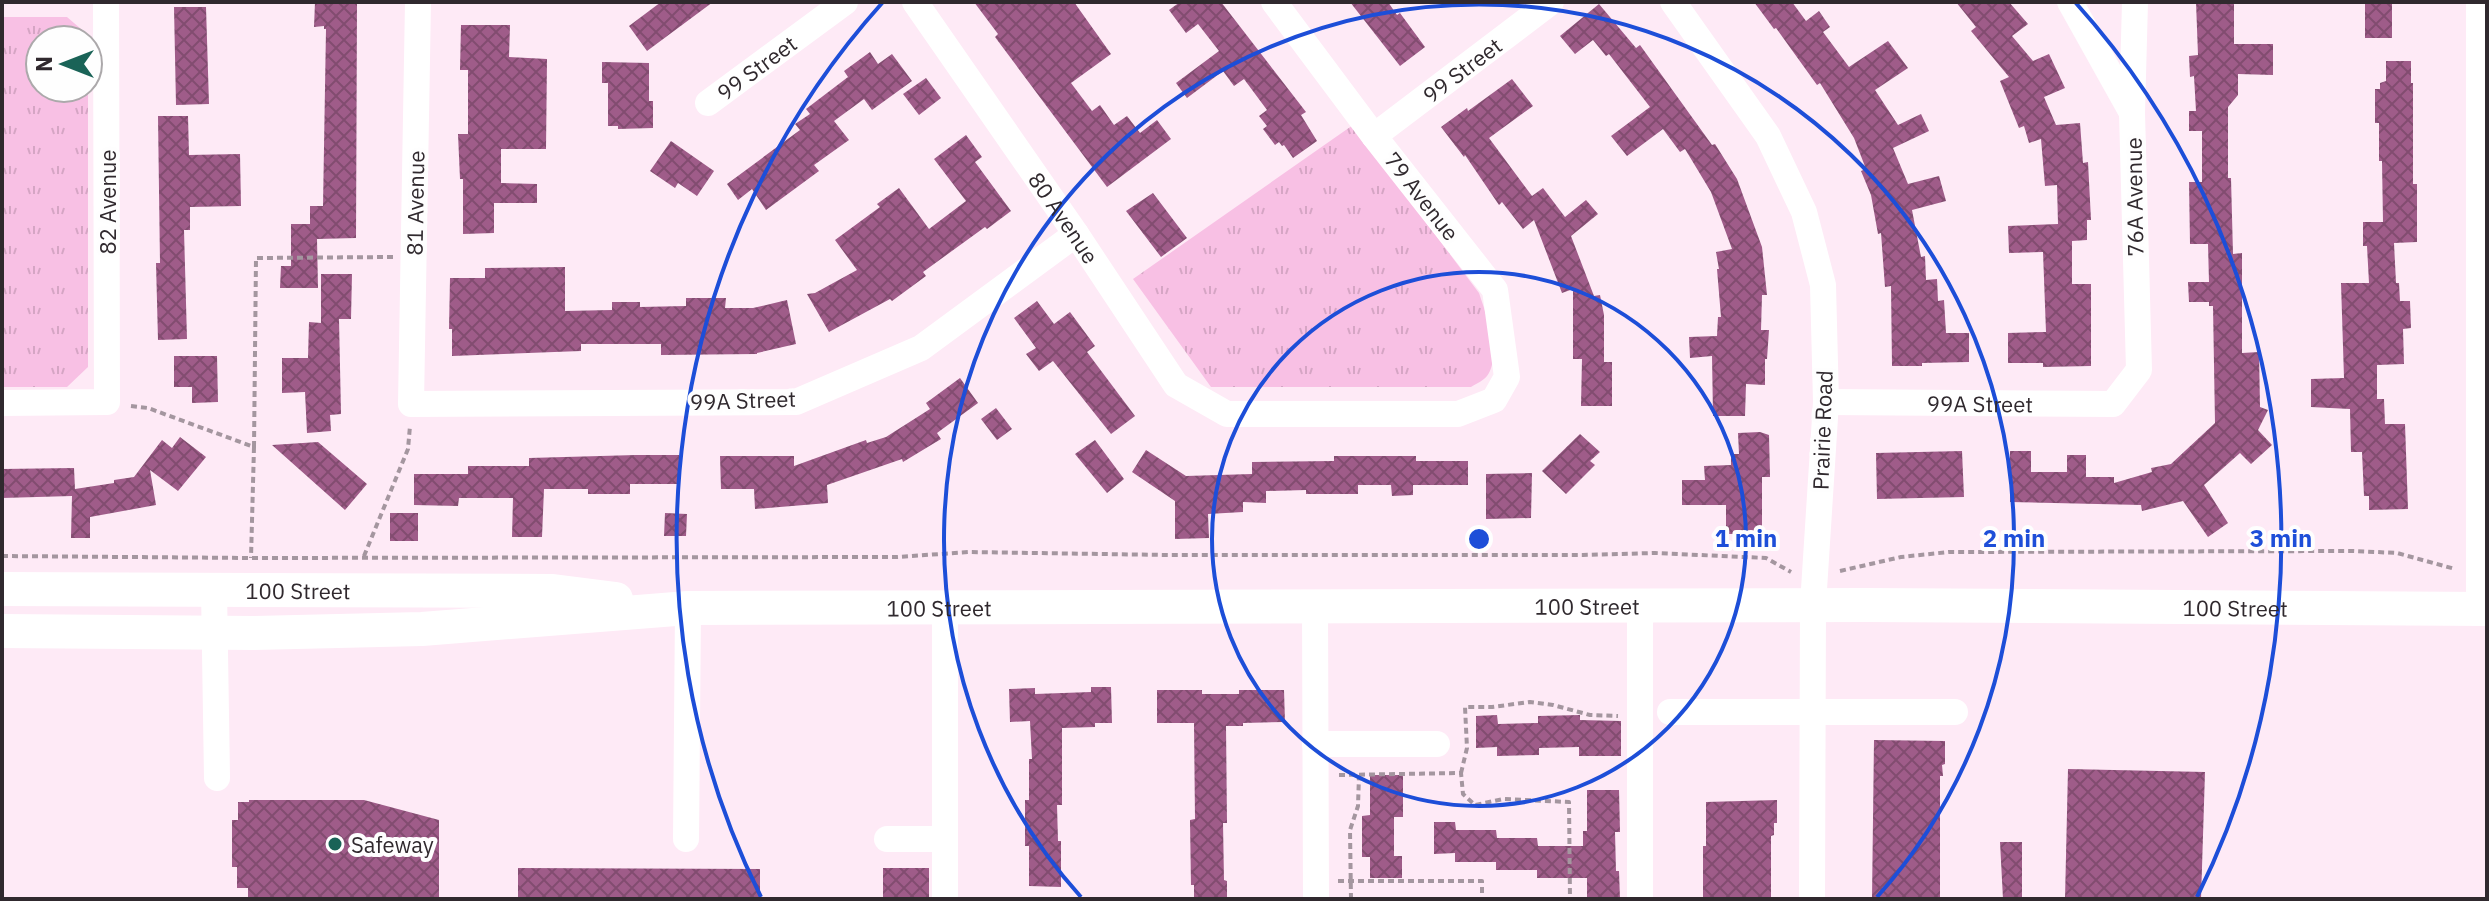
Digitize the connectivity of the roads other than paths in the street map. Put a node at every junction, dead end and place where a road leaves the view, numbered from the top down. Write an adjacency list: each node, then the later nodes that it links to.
1 (106, 2): 18 (street, 82 Avenue)
2 (418, 2): 19 (street, 81 Avenue)
3 (845, 2): 12 (street, 99 Street)
4 (915, 2): 15 (street, 80 Avenue)
5 (1274, 2): 14 (street, 79 Avenue)
6 (1551, 2): 14 (street, 99 Street)
7 (1673, 2): 17 (street, Prairie Road)
8 (2070, 2): 13 (street)
9 (2135, 2): 13 (street, 76A Avenue)
10 (2479, 2): 11 (street)
11 (2483, 54): 28 (street)
12 (708, 103)
13 (2132, 113): 16 (street, 76A Avenue)
14 (1374, 136): 20 (street, 79 Avenue)
15 (1076, 234): 19 (street, 99A Street); 20 (street, 80 Avenue)
16 (2125, 388): 17 (street, 99A Street)
17 (1826, 402): 23 (street, Prairie Road)
18 (2, 403)
19 (411, 404)
20 (1227, 414)
21 (2, 589): 22 (main road, 100 Street)
22 (214, 589): 26 (main road, 100 Street); 30 (street)
23 (1814, 589): 24 (main road, 100 Street); 28 (main road, 100 Street); 31 (street, Prairie Road)
24 (1640, 606): 25 (main road, 100 Street); 42 (street)
25 (1315, 607): 27 (main road, 100 Street); 34 (street)
26 (688, 608): 27 (main road, 100 Street); 30 (main road, 100 Street); 37 (street)
27 (945, 608): 39 (street)
28 (2483, 609)
29 (2, 631): 30 (main road, 100 Street)
30 (214, 633): 36 (street)
31 (1812, 711): 32 (street); 33 (street); 43 (street, Prairie Road)
32 (1670, 712)
33 (1955, 712)
34 (1315, 744): 35 (street); 40 (street)
35 (1437, 744)
36 (217, 778)
37 (686, 839)
38 (887, 839): 39 (street)
39 (945, 839): 41 (street)
40 (1316, 890)
41 (945, 899)
42 (1640, 899)
43 (1812, 899)

